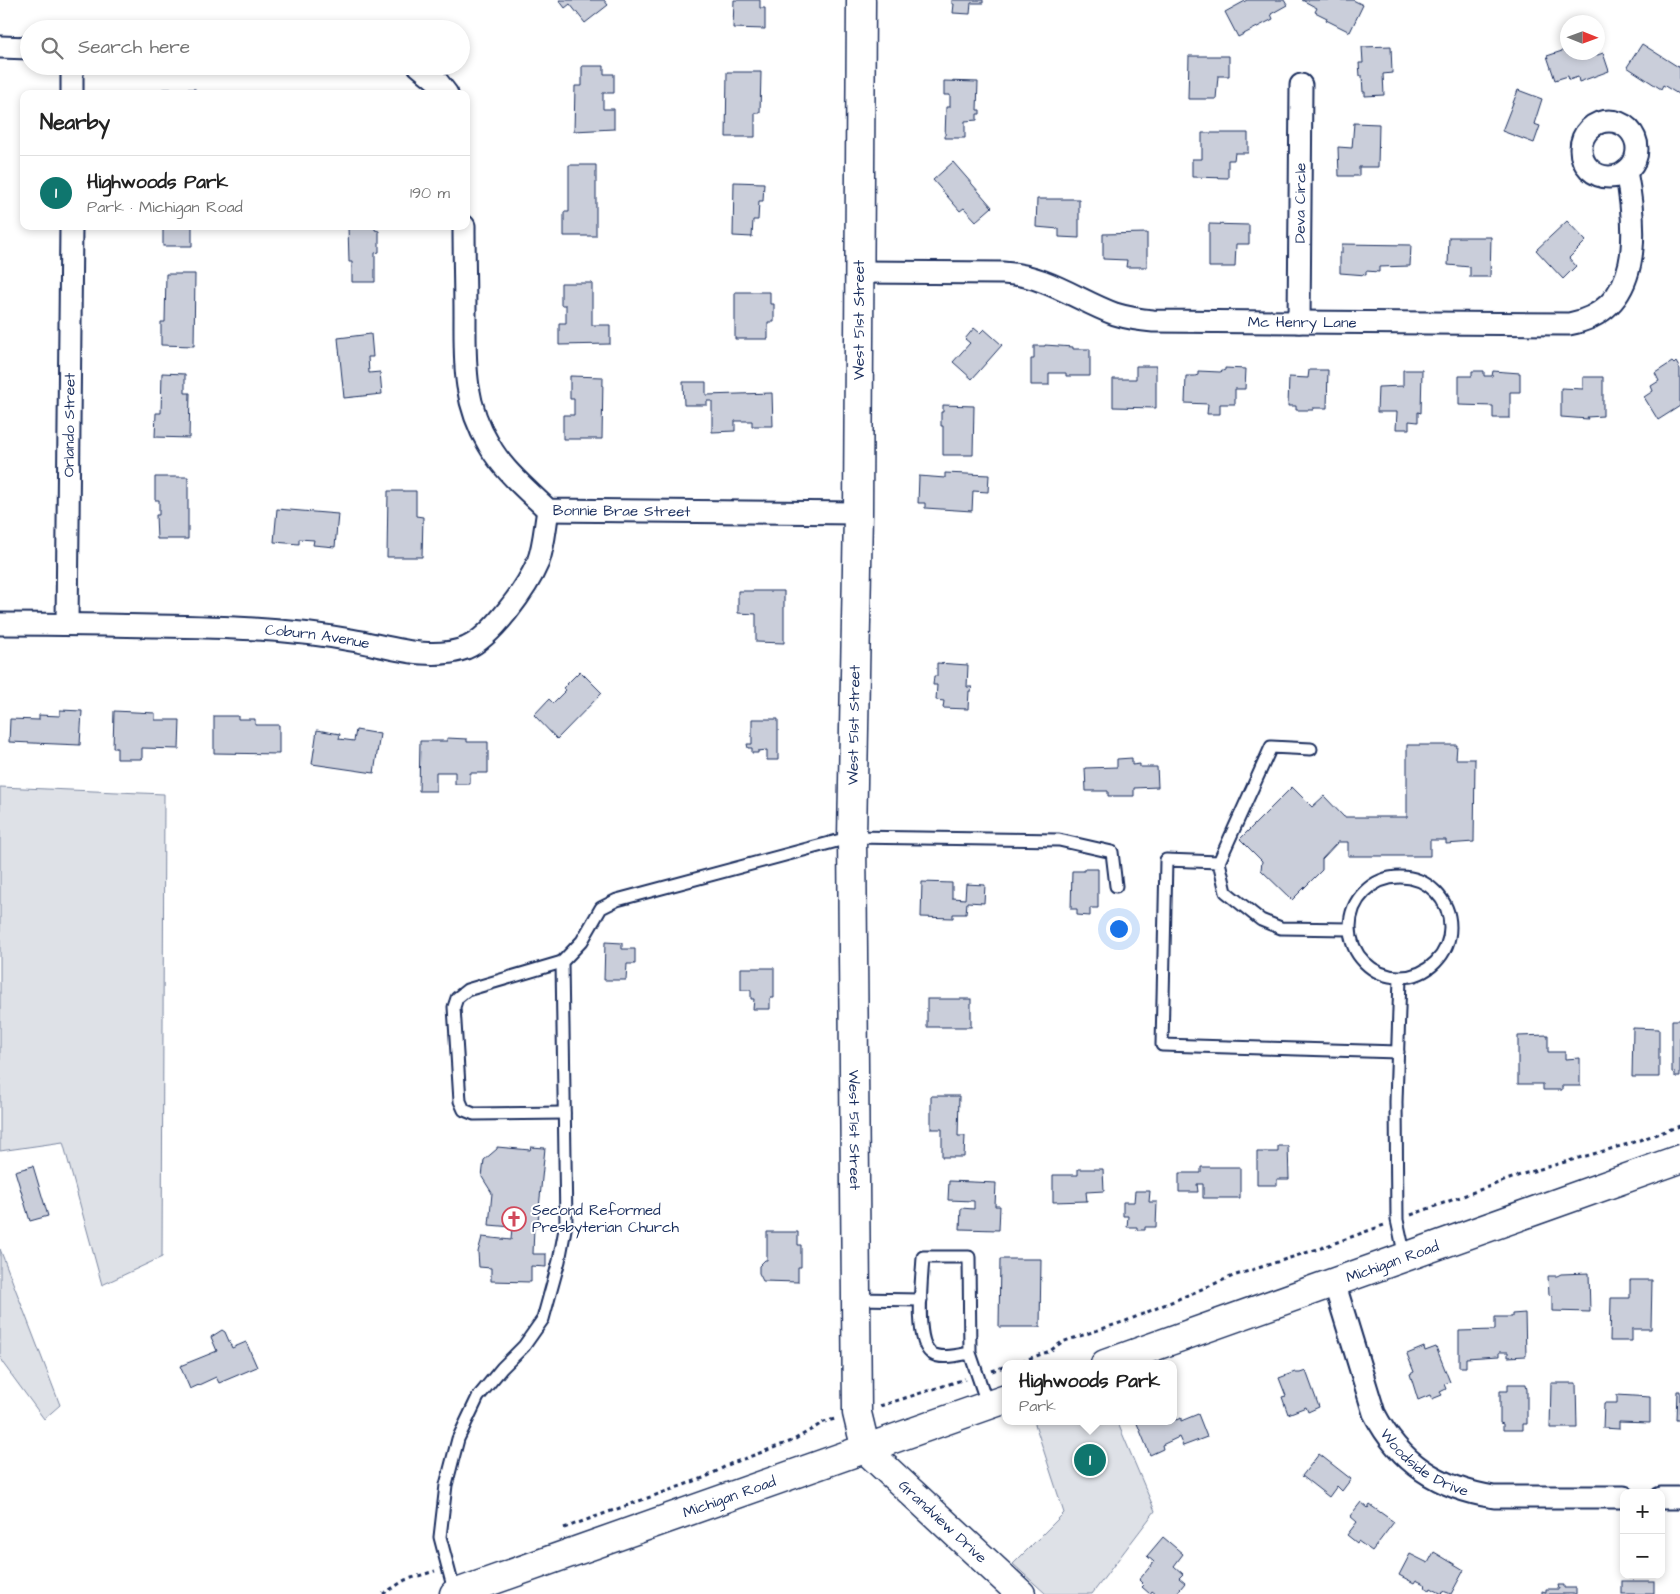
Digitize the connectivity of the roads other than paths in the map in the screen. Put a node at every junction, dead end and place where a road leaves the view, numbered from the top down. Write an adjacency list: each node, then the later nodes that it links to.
1 (861, 0): 12 (street, West 51st Street)
2 (0, 48): 3 (street)
3 (20, 48)
4 (72, 75): 7 (street)
5 (430, 75): 8 (street)
6 (1301, 85): 13 (street, Deva Circle)
7 (72, 90)
8 (444, 90)
9 (1626, 171): 13 (street, Mc Henry Lane)
10 (70, 230): 17 (street, Orlando Street)
11 (464, 230): 14 (street, Bonnie Brae Street)
12 (860, 272): 13 (street, Mc Henry Lane); 15 (street, West 51st Street)
13 (1299, 322)
14 (548, 510): 15 (street, Bonnie Brae Street); 17 (street, Coburn Avenue)
15 (858, 513): 19 (street, West 51st Street)
16 (0, 624): 17 (street, Coburn Avenue)
17 (67, 624)
18 (1311, 749): 20 (lane)
19 (852, 837): 21 (lane); 23 (lane); 30 (street, West 51st Street)
20 (1219, 862): 22 (lane); 25 (lane)
21 (1116, 886)
22 (1349, 929): 24 (lane); 24 (lane)
23 (562, 962): 26 (lane); 26 (lane)
24 (1400, 978): 25 (lane)
25 (1398, 1052): 28 (lane)
26 (564, 1113): 39 (lane)
27 (1680, 1159): 28 (street, Michigan Road)
28 (1405, 1257): 29 (street, Michigan Road)
29 (1334, 1282): 33 (street, Michigan Road); 36 (street, Woodside Drive)
30 (856, 1299): 31 (lane); 35 (street, West 51st Street)
31 (921, 1300): 32 (lane); 32 (lane)
32 (970, 1353): 34 (lane)
33 (1116, 1360)
34 (997, 1403): 35 (street, Michigan Road)
35 (866, 1450): 39 (street, Michigan Road); 40 (street, Grandview Drive)
36 (1620, 1497)
37 (1665, 1498): 38 (street)
38 (1680, 1498)
39 (452, 1585)
40 (1021, 1594)

